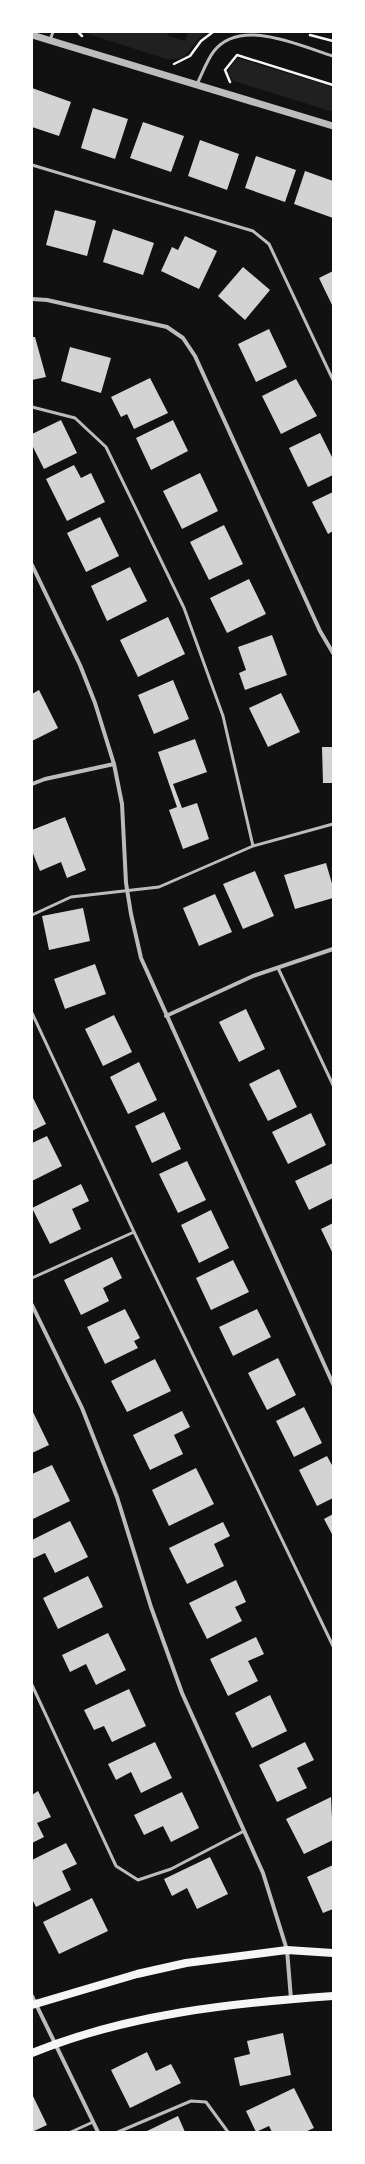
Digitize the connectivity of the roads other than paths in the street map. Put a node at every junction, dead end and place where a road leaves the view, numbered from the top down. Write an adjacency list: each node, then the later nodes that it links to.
1 (52, 32): 3 (lane)
2 (32, 35): 3 (street)
3 (50, 40): 5 (street)
4 (333, 56): 5 (lane)
5 (197, 85): 6 (street)
6 (333, 126)
7 (32, 165): 9 (lane)
8 (32, 299): 12 (street)
9 (333, 380)
10 (32, 407): 16 (lane)
11 (32, 565): 13 (street)
12 (333, 653)
13 (114, 764): 14 (street); 17 (street)
14 (32, 784)
15 (333, 824): 16 (lane)
16 (253, 846): 17 (lane)
17 (128, 892): 18 (lane); 22 (street)
18 (32, 915)
19 (333, 949): 20 (street)
20 (278, 968): 22 (street); 23 (lane)
21 (32, 1013): 24 (lane)
22 (166, 1016): 27 (street)
23 (333, 1085)
24 (134, 1232): 25 (lane); 28 (lane)
25 (32, 1278)
26 (32, 1304): 30 (street)
27 (333, 1384)
28 (333, 1646)
29 (32, 1685): 30 (lane)
30 (244, 1831): 31 (street)
31 (287, 1950): 32 (main road); 34 (street); 35 (main road)
32 (333, 1953)
33 (333, 1996): 34 (main road)
34 (291, 1999): 36 (main road)
35 (33, 2002): 36 (street)
36 (56, 2043): 37 (main road); 38 (street)
37 (32, 2053)
38 (93, 2122): 39 (lane); 40 (street)
39 (71, 2132)
40 (98, 2132)
41 (118, 2132): 42 (lane)
42 (228, 2132)

